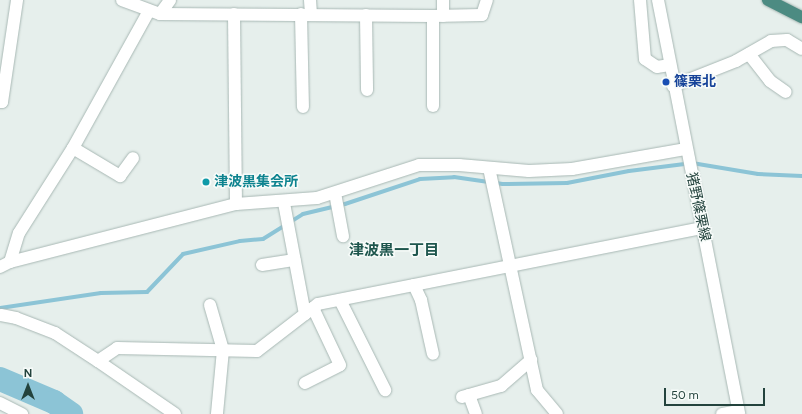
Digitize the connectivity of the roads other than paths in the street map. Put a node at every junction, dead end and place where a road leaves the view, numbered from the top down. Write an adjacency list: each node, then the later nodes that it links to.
1 (17, 0): 22 (street)
2 (122, 0): 10 (street)
3 (170, 0): 10 (street)
4 (310, 0): 12 (street)
5 (443, 0): 14 (street)
6 (487, 0): 14 (street)
7 (640, 0): 18 (street)
8 (658, 0): 18 (street, 猪野篠栗線)
9 (768, 0): 15 (highway)
10 (155, 13): 11 (street); 25 (street)
11 (234, 14): 12 (street); 31 (street)
12 (306, 14): 13 (street); 24 (street)
13 (366, 15): 14 (street); 20 (street)
14 (438, 16): 23 (street)
15 (802, 18)
16 (802, 49): 17 (street)
17 (749, 54): 19 (street); 21 (street)
18 (669, 66): 19 (street, 猪野篠栗線)
19 (673, 86): 26 (street, 猪野篠栗線)
20 (367, 90)
21 (786, 92)
22 (0, 102)
23 (433, 106)
24 (303, 107)
25 (73, 148): 27 (street); 35 (street)
26 (686, 148): 28 (street); 32 (street, 猪野篠栗線)
27 (133, 158)
28 (489, 168): 29 (street); 37 (street)
29 (335, 193): 30 (street); 33 (street)
30 (284, 202): 31 (street); 34 (street)
31 (236, 204): 35 (street)
32 (702, 228): 37 (street); 50 (street, 猪野篠栗線)
33 (343, 236)
34 (295, 260): 36 (street); 41 (street)
35 (5, 264)
36 (262, 265)
37 (512, 266): 38 (street); 45 (street)
38 (414, 285): 39 (street); 44 (street)
39 (340, 300): 41 (street); 48 (street)
40 (210, 305): 43 (street)
41 (309, 311): 43 (street); 47 (street)
42 (1, 316): 46 (street)
43 (222, 350): 46 (street); 53 (street)
44 (433, 354)
45 (531, 360): 54 (street); 55 (street)
46 (98, 361): 52 (street)
47 (305, 383)
48 (385, 390)
49 (0, 403): 51 (street)
50 (739, 412): 56 (street)
51 (22, 414)
52 (175, 414)
53 (217, 414)
54 (476, 414)
55 (557, 414)
56 (722, 414)

